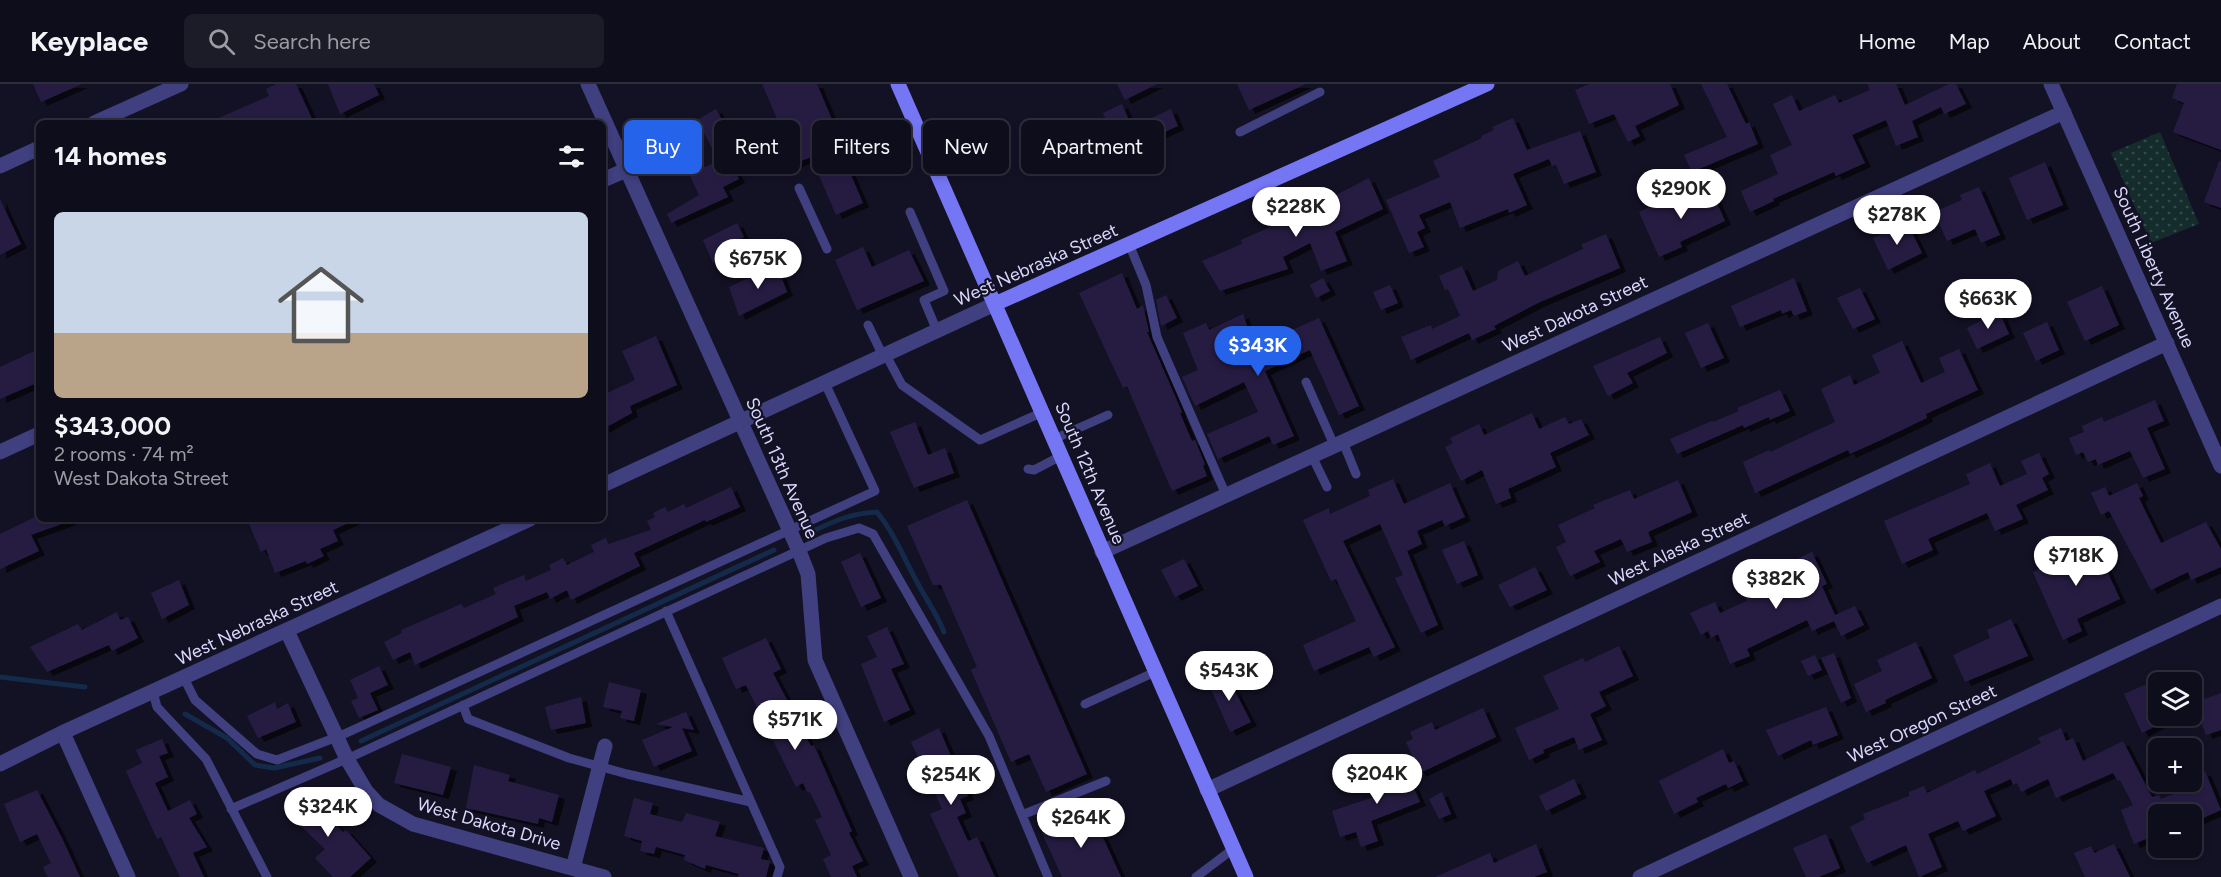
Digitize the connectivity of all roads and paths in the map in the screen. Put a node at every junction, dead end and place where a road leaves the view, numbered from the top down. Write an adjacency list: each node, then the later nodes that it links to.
1 (181, 84): 8 (street)
2 (588, 84): 9 (street, South 13th Avenue)
3 (898, 84): 22 (main road, South 12th Avenue)
4 (1486, 84): 20 (main road, West Nebraska Street)
5 (2051, 84): 7 (street, South Liberty Avenue)
6 (1320, 92): 11 (lane)
7 (2064, 112): 25 (street, South Liberty Avenue); 34 (street, West Dakota Street)
8 (101, 120)
9 (604, 120)
10 (606, 125): 14 (street, South 13th Avenue)
11 (1240, 132)
12 (36, 149): 13 (street)
13 (0, 165)
14 (624, 165)
15 (624, 171): 17 (street)
16 (628, 174): 31 (street, South 13th Avenue)
17 (606, 179)
18 (799, 188): 21 (lane)
19 (910, 212): 24 (lane)
20 (1129, 244): 22 (main road, West Nebraska Street); 43 (lane)
21 (827, 249)
22 (997, 303): 24 (street, West Nebraska Street); 29 (main road, South 12th Avenue)
23 (868, 325): 26 (lane)
24 (938, 331): 26 (street, West Nebraska Street)
25 (2167, 343): 38 (street, South Liberty Avenue); 63 (street, West Alaska Street)
26 (885, 355): 28 (street, West Nebraska Street); 29 (lane)
27 (1306, 382): 34 (lane)
28 (825, 383): 31 (street, West Nebraska Street); 45 (lane)
29 (1043, 412): 33 (main road, South 12th Avenue)
30 (1108, 415): 33 (lane)
31 (740, 422): 41 (street, West Nebraska Street); 45 (street, South 13th Avenue)
32 (36, 435): 35 (street)
33 (1054, 439): 36 (main road, South 12th Avenue)
34 (1338, 444): 37 (street, West Dakota Street); 40 (lane)
35 (0, 452)
36 (1061, 456): 39 (lane); 47 (main road, South 12th Avenue)
37 (1312, 456): 42 (lane); 43 (street, West Dakota Street)
38 (2221, 466)
39 (1028, 469)
40 (1356, 474)
41 (606, 484)
42 (1327, 487)
43 (1226, 495): 47 (street, West Dakota Street)
44 (523, 522): 50 (street, West Nebraska Street)
45 (789, 531): 46 (street, South 13th Avenue); 57 (lane)
46 (799, 551): 49 (lane); 66 (lane); 73 (street, South 13th Avenue)
47 (1102, 552): 51 (main road, South 12th Avenue)
48 (2221, 606): 77 (street, West Oregon Street)
49 (666, 612): 55 (lane); 64 (lane)
50 (287, 631): 52 (street, West Nebraska Street); 57 (street, West Dakota Drive)
51 (1155, 672): 54 (lane); 63 (main road, South 12th Avenue)
52 (184, 678): 53 (street, West Nebraska Street); 57 (lane)
53 (153, 692): 56 (street, West Nebraska Street); 65 (lane)
54 (1085, 704)
55 (464, 705): 59 (lane); 61 (lane)
56 (63, 733): 60 (street, West Nebraska Street); 69 (street)
57 (336, 737): 59 (street, West Dakota Drive)
58 (605, 746): 61 (street, West Dakota Drive)
59 (347, 759): 65 (lane); 68 (street, West Dakota Drive)
60 (0, 764)
61 (600, 766): 64 (lane); 68 (street, West Dakota Drive)
62 (1106, 781): 66 (lane)
63 (1207, 790): 67 (main road, South 12th Avenue)
64 (751, 802): 72 (lane)
65 (231, 809): 70 (lane)
66 (1022, 814): 74 (lane)
67 (1233, 849): 75 (lane); 76 (main road, South 12th Avenue)
68 (573, 868): 71 (street, West Dakota Drive)
69 (128, 877)
70 (267, 877)
71 (604, 877)
72 (777, 877)
73 (911, 877)
74 (1048, 877)
75 (1196, 877)
76 (1246, 877)
77 (1640, 877)

